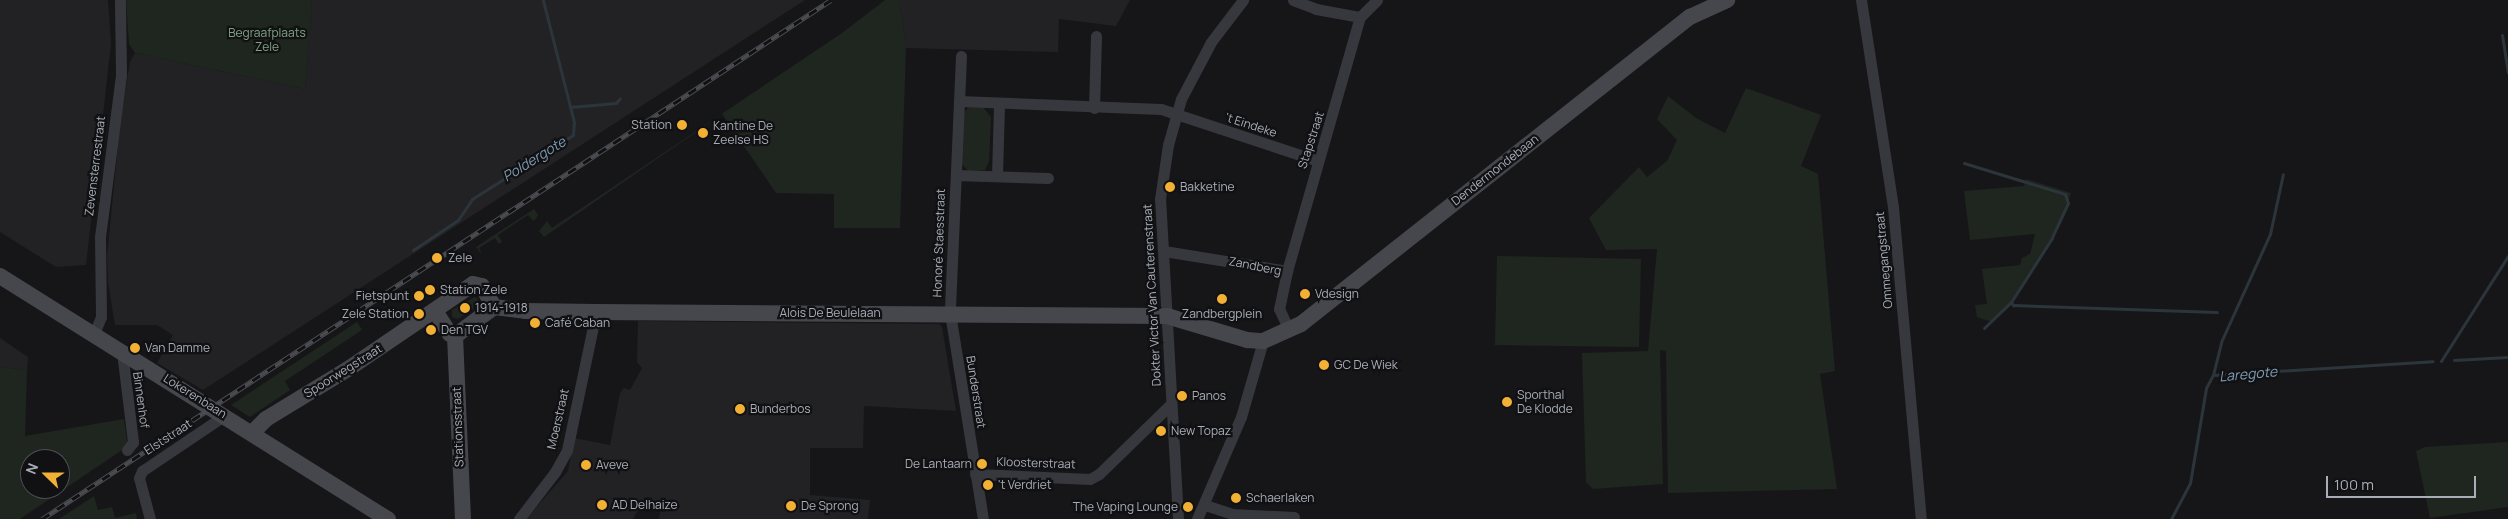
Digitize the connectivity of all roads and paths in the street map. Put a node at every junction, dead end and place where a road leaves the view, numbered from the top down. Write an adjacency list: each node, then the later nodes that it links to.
1 (120, 0): 27 (street, Zevensterrestraat)
2 (1243, 0): 13 (street, Dokter Victor Van Cauterenstraat)
3 (1293, 0): 7 (street)
4 (1377, 0): 7 (street)
5 (1727, 0): 26 (street, Dendermondebaan)
6 (1861, 0): 45 (street, Ommegangstraat)
7 (1360, 17): 14 (street, Stapstraat)
8 (1096, 36): 12 (street)
9 (961, 56): 10 (street, Honoré Staesstraat)
10 (959, 101): 11 (street); 15 (street, Honoré Staesstraat)
11 (999, 102): 12 (street, 't Eindeke); 16 (street)
12 (1094, 108): 13 (street, 't Eindeke)
13 (1175, 114): 14 (street, 't Eindeke); 18 (street, Dokter Victor Van Cauterenstraat)
14 (1318, 162): 19 (street, Stapstraat)
15 (956, 174): 16 (street, Honoré Staesstraat); 24 (street, Honoré Staesstraat)
16 (997, 176): 17 (street, Honoré Staesstraat)
17 (1048, 178)
18 (1164, 251): 19 (street, Zandberg); 25 (street, Dokter Victor Van Cauterenstraat)
19 (1287, 271): 26 (street, Zandberg)
20 (0, 276): 27 (street, Lokerenbaan)
21 (494, 307): 22 (street, Spoorwegstraat); 23 (street, Alois De Beulelaan); 28 (street)
22 (435, 311): 28 (street); 33 (street, Spoorwegstraat)
23 (596, 312): 24 (street, Alois De Beulelaan); 41 (street, Moerstraat)
24 (950, 313): 25 (street, Alois De Beulelaan); 35 (street, Bunderstraat)
25 (1167, 316): 29 (street); 31 (street, Dokter Victor Van Cauterenstraat)
26 (1289, 330): 29 (street, Dendermondebaan)
27 (94, 334): 30 (street, Lokerenbaan)
28 (455, 336): 40 (street, Stationsstraat)
29 (1263, 341): 36 (street)
30 (122, 352): 32 (street, Lokerenbaan); 34 (street, Binnenhof)
31 (1172, 404): 35 (street, Kloosterstraat); 43 (street, Dokter Victor Van Cauterenstraat)
32 (225, 415): 33 (street, Lokerenbaan); 38 (street, Elststraat)
33 (253, 432): 39 (street, Lokerenbaan)
34 (127, 450)
35 (975, 474): 42 (street)
36 (1205, 505): 37 (street); 44 (street)
37 (1294, 517)
38 (150, 519)
39 (388, 519)
40 (463, 519)
41 (519, 519)
42 (983, 519)
43 (1178, 519)
44 (1197, 519)
45 (1921, 519)

